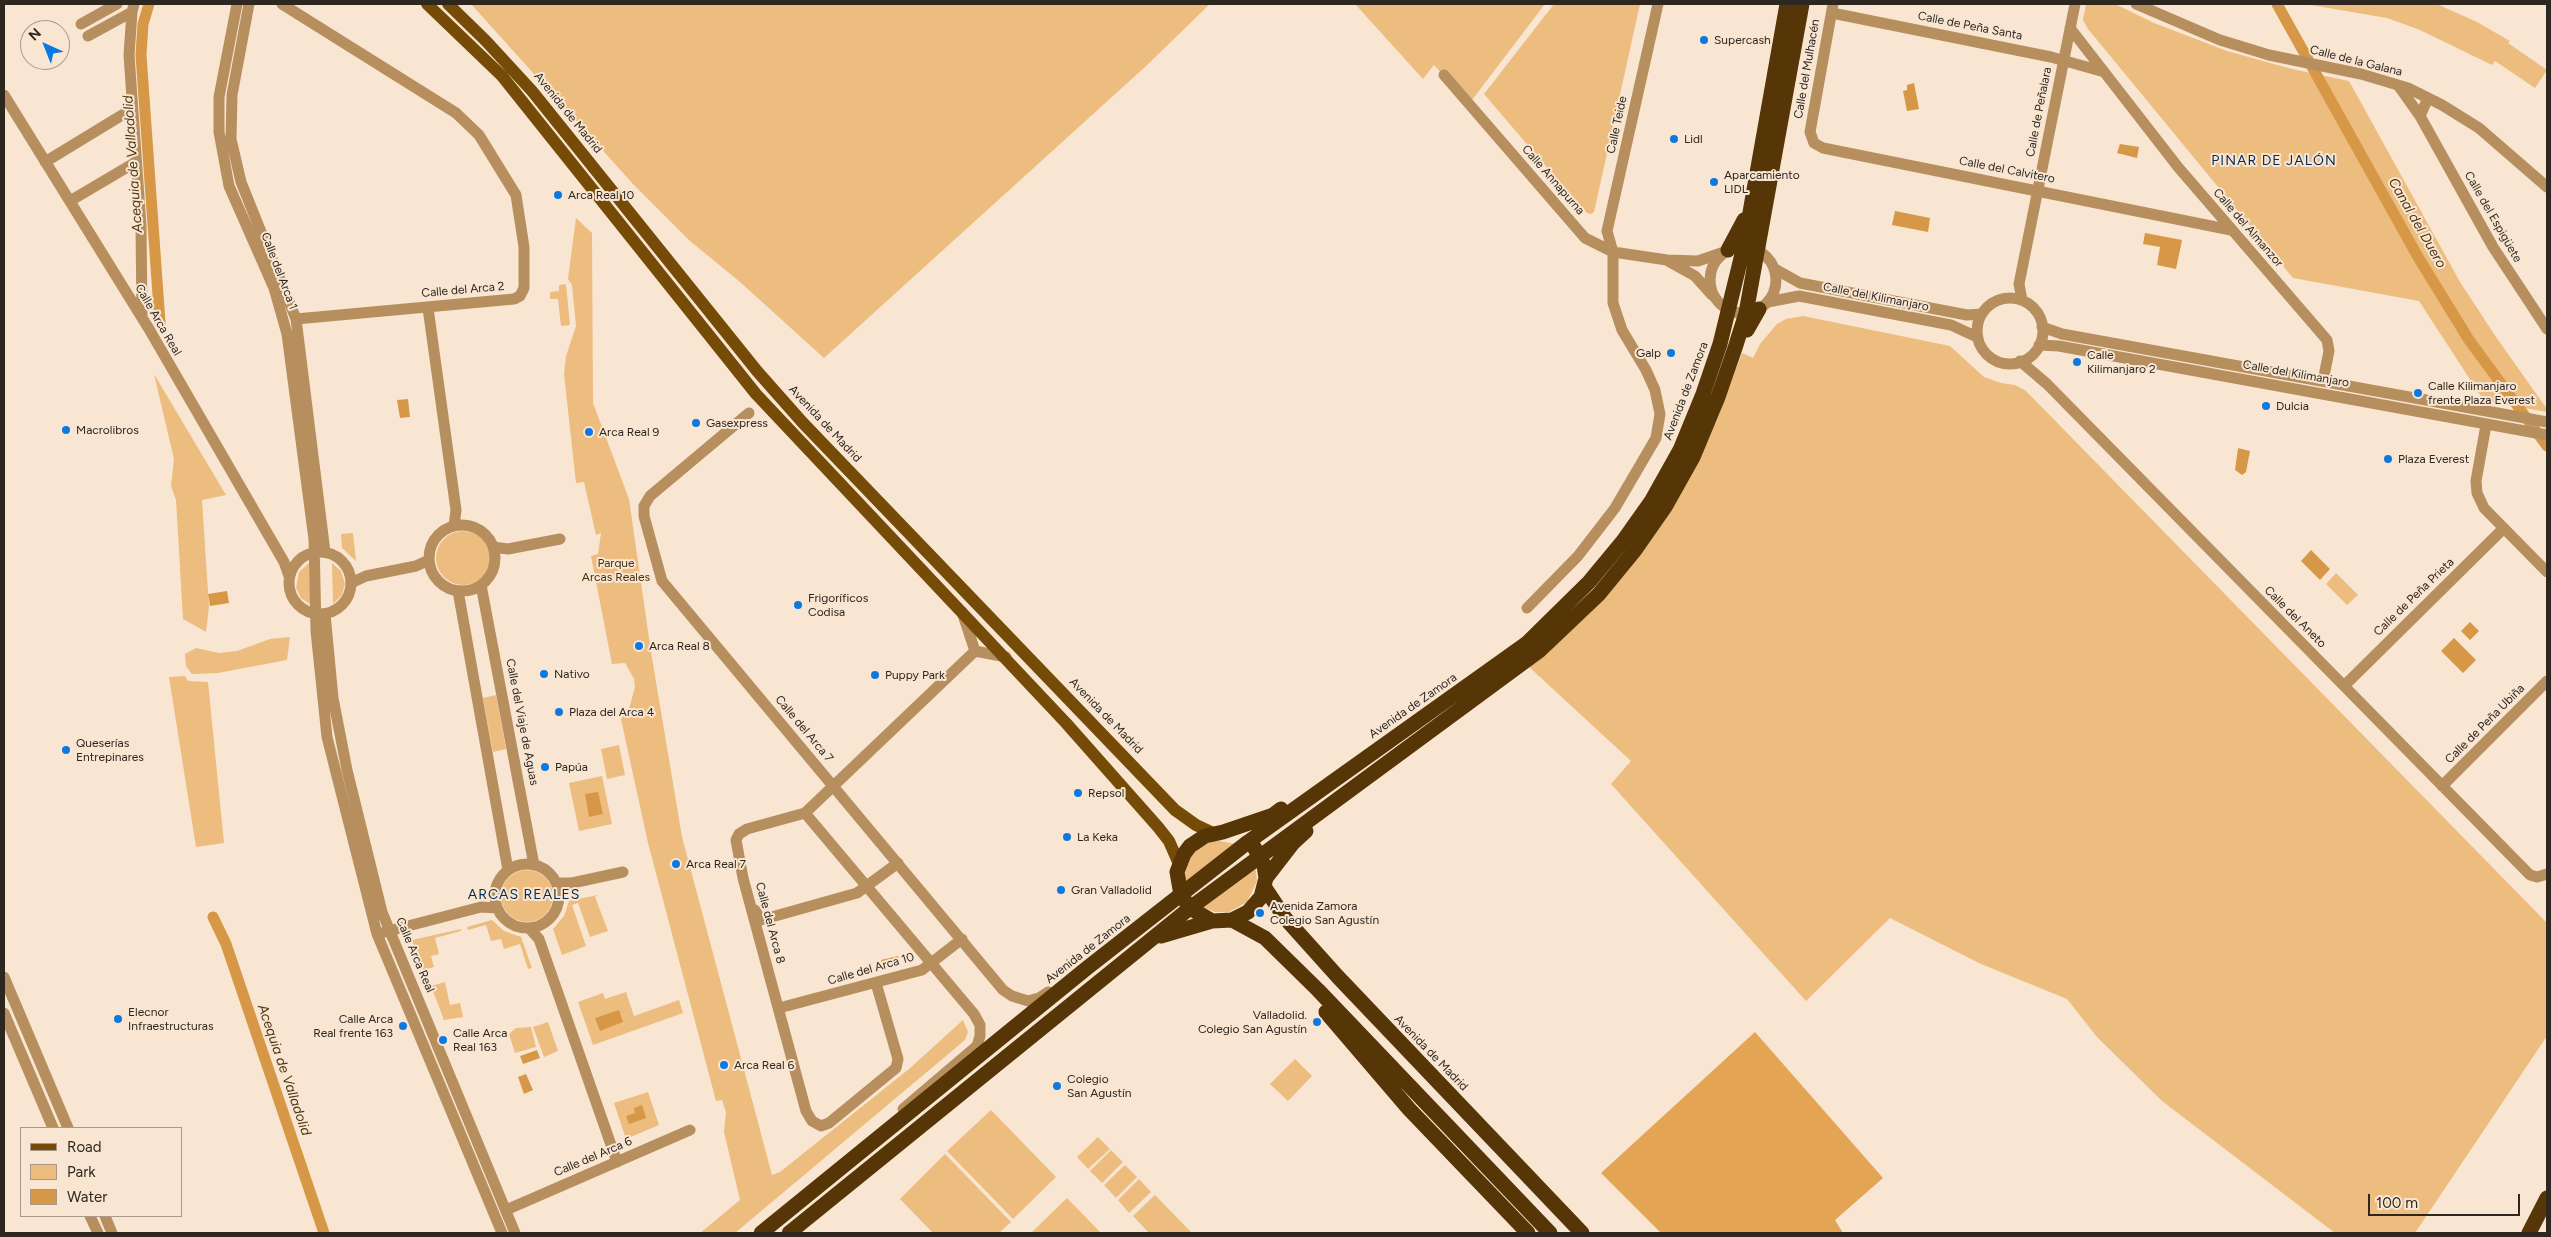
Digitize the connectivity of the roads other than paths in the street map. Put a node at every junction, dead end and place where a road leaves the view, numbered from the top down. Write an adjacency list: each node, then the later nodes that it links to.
1 (117, 4): 14 (street)
2 (237, 4): 63 (street, Calle del Arca 1)
3 (249, 4): 48 (street, Calle del Arca 1)
4 (282, 4): 44 (street, Calle del Arca 2)
5 (427, 4): 72 (main road)
6 (448, 4): 83 (main road, Avenida de Madrid)
7 (1658, 4): 37 (street, Calle Teide)
8 (1787, 4): 32 (highway, Avenida de Zamora)
9 (1802, 4): 35 (highway, Avenida de Zamora)
10 (2075, 4): 15 (street, Calle de Peñalara)
11 (2136, 4): 20 (street, Calle de la Galana)
12 (133, 8): 16 (street); 23 (street)
13 (1833, 8): 17 (street, Calle de Peña Santa); 25 (street, Calle del Mulhacén)
14 (81, 24)
15 (2070, 28): 17 (street, Calle de Peñalara); 18 (street, Calle del Almanzor)
16 (88, 36)
17 (2062, 61): 18 (street, Calle de Peña Santa); 29 (street, Calle de Peñalara)
18 (2102, 72): 30 (street, Calle del Almanzor)
19 (1444, 75): 37 (street, Calle Annapurna)
20 (2398, 84): 22 (street, Calle de la Galana); 24 (street, Calle del Espigüete)
21 (4, 94): 26 (street, Calle Arca Real)
22 (2428, 98): 24 (street); 28 (street, Calle de la Galana)
23 (132, 109): 26 (street); 27 (street)
24 (2420, 116): 50 (street, Calle del Espigüete)
25 (1811, 138): 29 (street, Calle del Calvitero)
26 (45, 162): 31 (street, Calle Arca Real)
27 (136, 162): 31 (street); 47 (street)
28 (2547, 187)
29 (2037, 190): 33 (street, Calle del Calvitero); 40 (street, Calle de Peñalara)
30 (2206, 200): 33 (street); 34 (street, Calle del Almanzor)
31 (70, 201): 47 (street, Calle Arca Real)
32 (1750, 208): 35 (highway, Avenida de Zamora); 36 (highway)
33 (2200, 224): 34 (street, Calle del Calvitero)
34 (2231, 230): 54 (street, Calle del Almanzor)
35 (1756, 250): 36 (street, Calle Annapurna); 39 (street); 43 (highway, Avenida de Zamora); 45 (highway, Avenida de Zamora)
36 (1726, 251): 38 (street, Calle Annapurna); 43 (street)
37 (1612, 252): 38 (street, Calle Annapurna); 59 (street, Calle Teide)
38 (1667, 260): 43 (street, Calle Annapurna)
39 (1775, 269): 45 (street); 46 (street, Calle del Kilimanjaro)
40 (2019, 284): 41 (street, Calle de Peñalara); 42 (street, Calle de Peñalara)
41 (2008, 298): 42 (street); 46 (street)
42 (2022, 300): 49 (street)
43 (1721, 303): 45 (street); 78 (highway, Avenida de Zamora)
44 (428, 308): 48 (street, Calle del Arca 2); 60 (street)
45 (1758, 308): 51 (street, Calle del Kilimanjaro); 79 (highway, Avenida de Zamora)
46 (1982, 314): 51 (street)
47 (142, 317): 66 (street, Calle Arca Real)
48 (296, 319): 63 (street, Calle del Arca 1)
49 (2042, 327): 52 (street); 54 (street, Calle del Kilimanjaro)
50 (2547, 328)
51 (1978, 336): 53 (street)
52 (2039, 345): 53 (street); 57 (street, Calle del Kilimanjaro)
53 (2025, 359): 77 (street, Calle del Aneto)
54 (2323, 381): 56 (street, Calle del Kilimanjaro)
55 (749, 414): 81 (street, Calle del Arca 7)
56 (2547, 422)
57 (2486, 425): 58 (street, Calle del Kilimanjaro); 61 (street)
58 (2547, 435)
59 (1656, 438): 71 (street, Avenida de Zamora)
60 (458, 525): 64 (street); 65 (street)
61 (2504, 528): 67 (street); 77 (street, Calle de Peña Prieta)
62 (560, 540): 64 (street)
63 (319, 552): 66 (street); 68 (street); 73 (street, Calle Arca Real)
64 (494, 552): 69 (street)
65 (430, 565): 68 (street); 70 (street)
66 (288, 568): 73 (street, Calle Arca Real)
67 (2547, 572)
68 (351, 579): 73 (street)
69 (481, 585): 70 (street); 88 (street, Calle del Viaje de Aguas)
70 (458, 591): 89 (street)
71 (1528, 608)
72 (962, 610): 74 (street); 75 (main road)
73 (320, 614): 102 (street, Calle Arca Real)
74 (975, 651): 75 (street); 81 (street, Calle del Arca 8)
75 (1006, 657): 87 (main road)
76 (2547, 681): 80 (street, Calle de Peña Ubiña)
77 (2344, 686): 80 (street, Calle del Aneto)
78 (1392, 739): 83 (highway); 84 (highway, Avenida de Zamora)
79 (1399, 753): 85 (highway, Avenida de Zamora); 92 (highway)
80 (2442, 786): 91 (street, Calle del Aneto)
81 (835, 787): 82 (street, Calle del Arca 8); 86 (street, Calle del Arca 7)
82 (805, 813): 93 (street); 96 (street, Calle del Arca 8)
83 (1218, 833): 84 (highway); 87 (highway)
84 (1248, 842): 85 (highway); 95 (highway, Avenida de Zamora)
85 (1260, 855): 92 (highway, Avenida de Madrid); 98 (highway, Avenida de Zamora)
86 (898, 863): 93 (street); 104 (street, Calle del Arca 7)
87 (1179, 864): 95 (highway)
88 (534, 865): 89 (street); 94 (street)
89 (508, 870): 97 (street)
90 (623, 872): 94 (street)
91 (2542, 876)
92 (1265, 883): 99 (highway); 129 (highway, Avenida de Madrid)
93 (866, 886): 96 (street); 105 (street)
94 (557, 887): 101 (street)
95 (1181, 895): 98 (highway); 106 (highway, Avenida de Zamora)
96 (750, 902): 110 (street, Calle del Arca 8)
97 (496, 903): 101 (street); 102 (street)
98 (1190, 908): 100 (highway); 103 (highway, Avenida de Zamora)
99 (1232, 920): 100 (highway); 109 (highway)
100 (1212, 921): 103 (highway)
101 (535, 927): 116 (street)
102 (383, 932): 118 (street, Calle Arca Real); 123 (street, Calle Arca Real)
103 (1153, 938): 126 (highway, Avenida de Zamora)
104 (962, 940): 105 (street, Calle del Arca 10); 106 (street, Calle del Arca 7)
105 (931, 963): 108 (street, Calle del Arca 10); 115 (street)
106 (1087, 968): 115 (highway, Avenida de Zamora)
107 (4, 977): 113 (street)
108 (876, 983): 110 (street, Calle del Arca 10); 110 (street, Calle del Arca 8)
109 (1318, 990): 127 (highway); 128 (highway)
110 (779, 1008)
111 (4, 1013): 112 (street)
112 (53, 1127)
113 (68, 1127)
114 (690, 1130): 116 (street, Calle del Arca 6)
115 (874, 1140): 125 (highway, Avenida de Zamora)
116 (617, 1162): 118 (street, Calle del Arca 6)
117 (2547, 1198): 130 (highway)
118 (506, 1210): 124 (street, Calle Arca Real)
119 (90, 1217): 121 (street)
120 (105, 1217): 122 (street)
121 (98, 1233)
122 (112, 1233)
123 (502, 1233)
124 (515, 1233)
125 (761, 1233)
126 (789, 1233)
127 (1528, 1233)
128 (1550, 1233)
129 (1582, 1233)
130 (2529, 1233)

